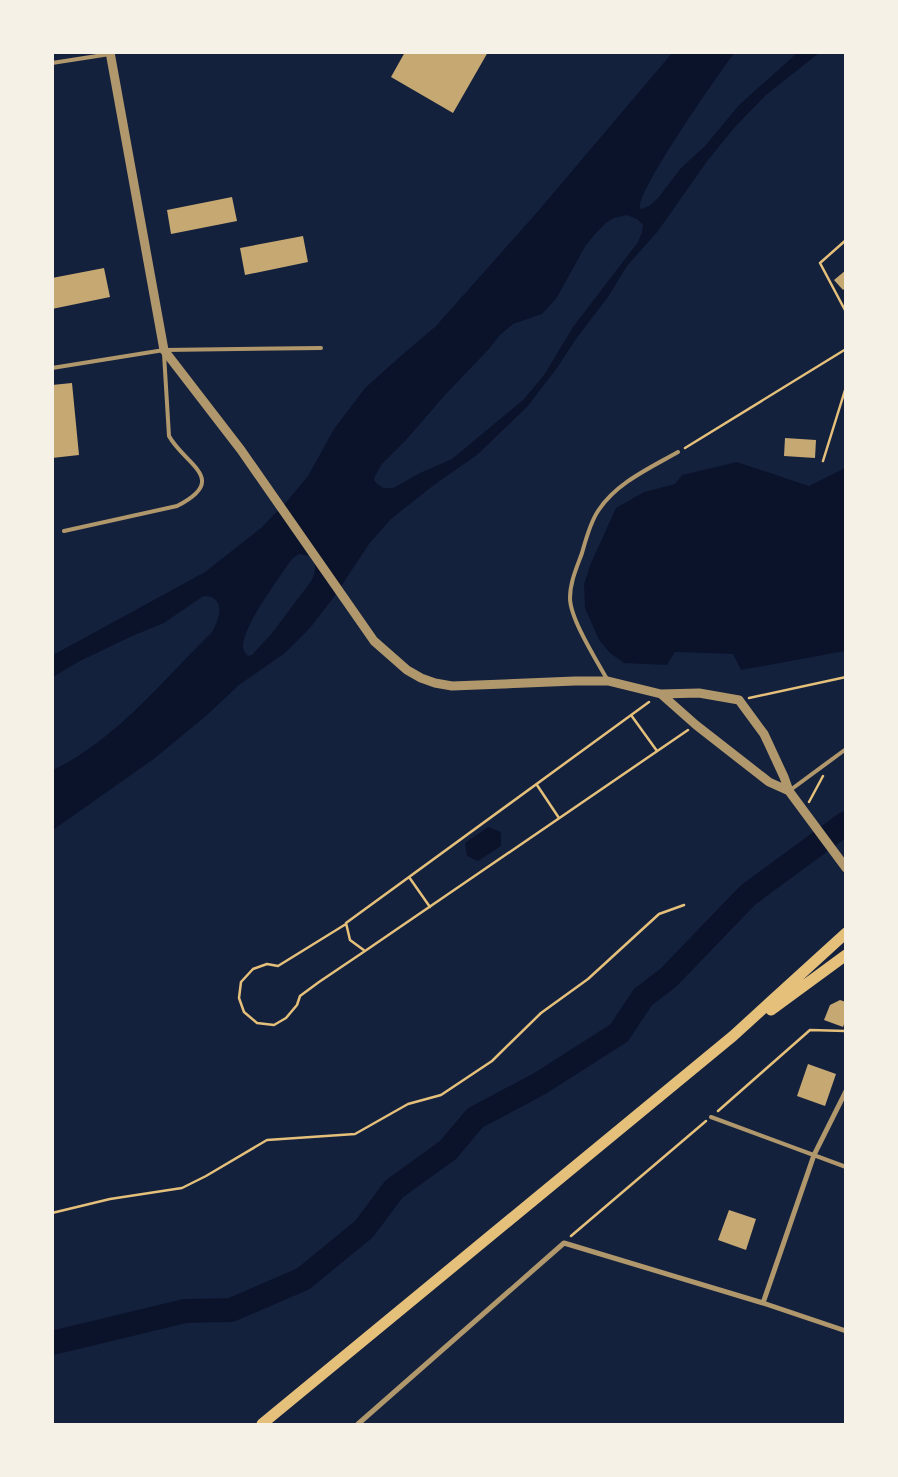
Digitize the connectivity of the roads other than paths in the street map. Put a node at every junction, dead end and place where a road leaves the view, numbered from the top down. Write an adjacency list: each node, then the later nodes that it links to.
1 (110, 53): 2 (lane); 4 (street)
2 (52, 63)
3 (321, 348): 4 (lane)
4 (164, 350): 5 (lane); 7 (lane); 8 (street)
5 (52, 368)
6 (678, 452): 8 (lane)
7 (64, 531)
8 (608, 681): 9 (street)
9 (661, 694): 11 (street); 11 (street)
10 (846, 749): 11 (lane)
11 (789, 791): 12 (street)
12 (846, 868)
13 (846, 933): 15 (main road)
14 (846, 956): 15 (main road)
15 (732, 1036): 22 (main road)
16 (846, 1091): 18 (street)
17 (711, 1117): 18 (lane)
18 (814, 1155): 19 (lane); 20 (street)
19 (846, 1167)
20 (763, 1303): 21 (street); 23 (street)
21 (846, 1331)
22 (262, 1424)
23 (358, 1424)

